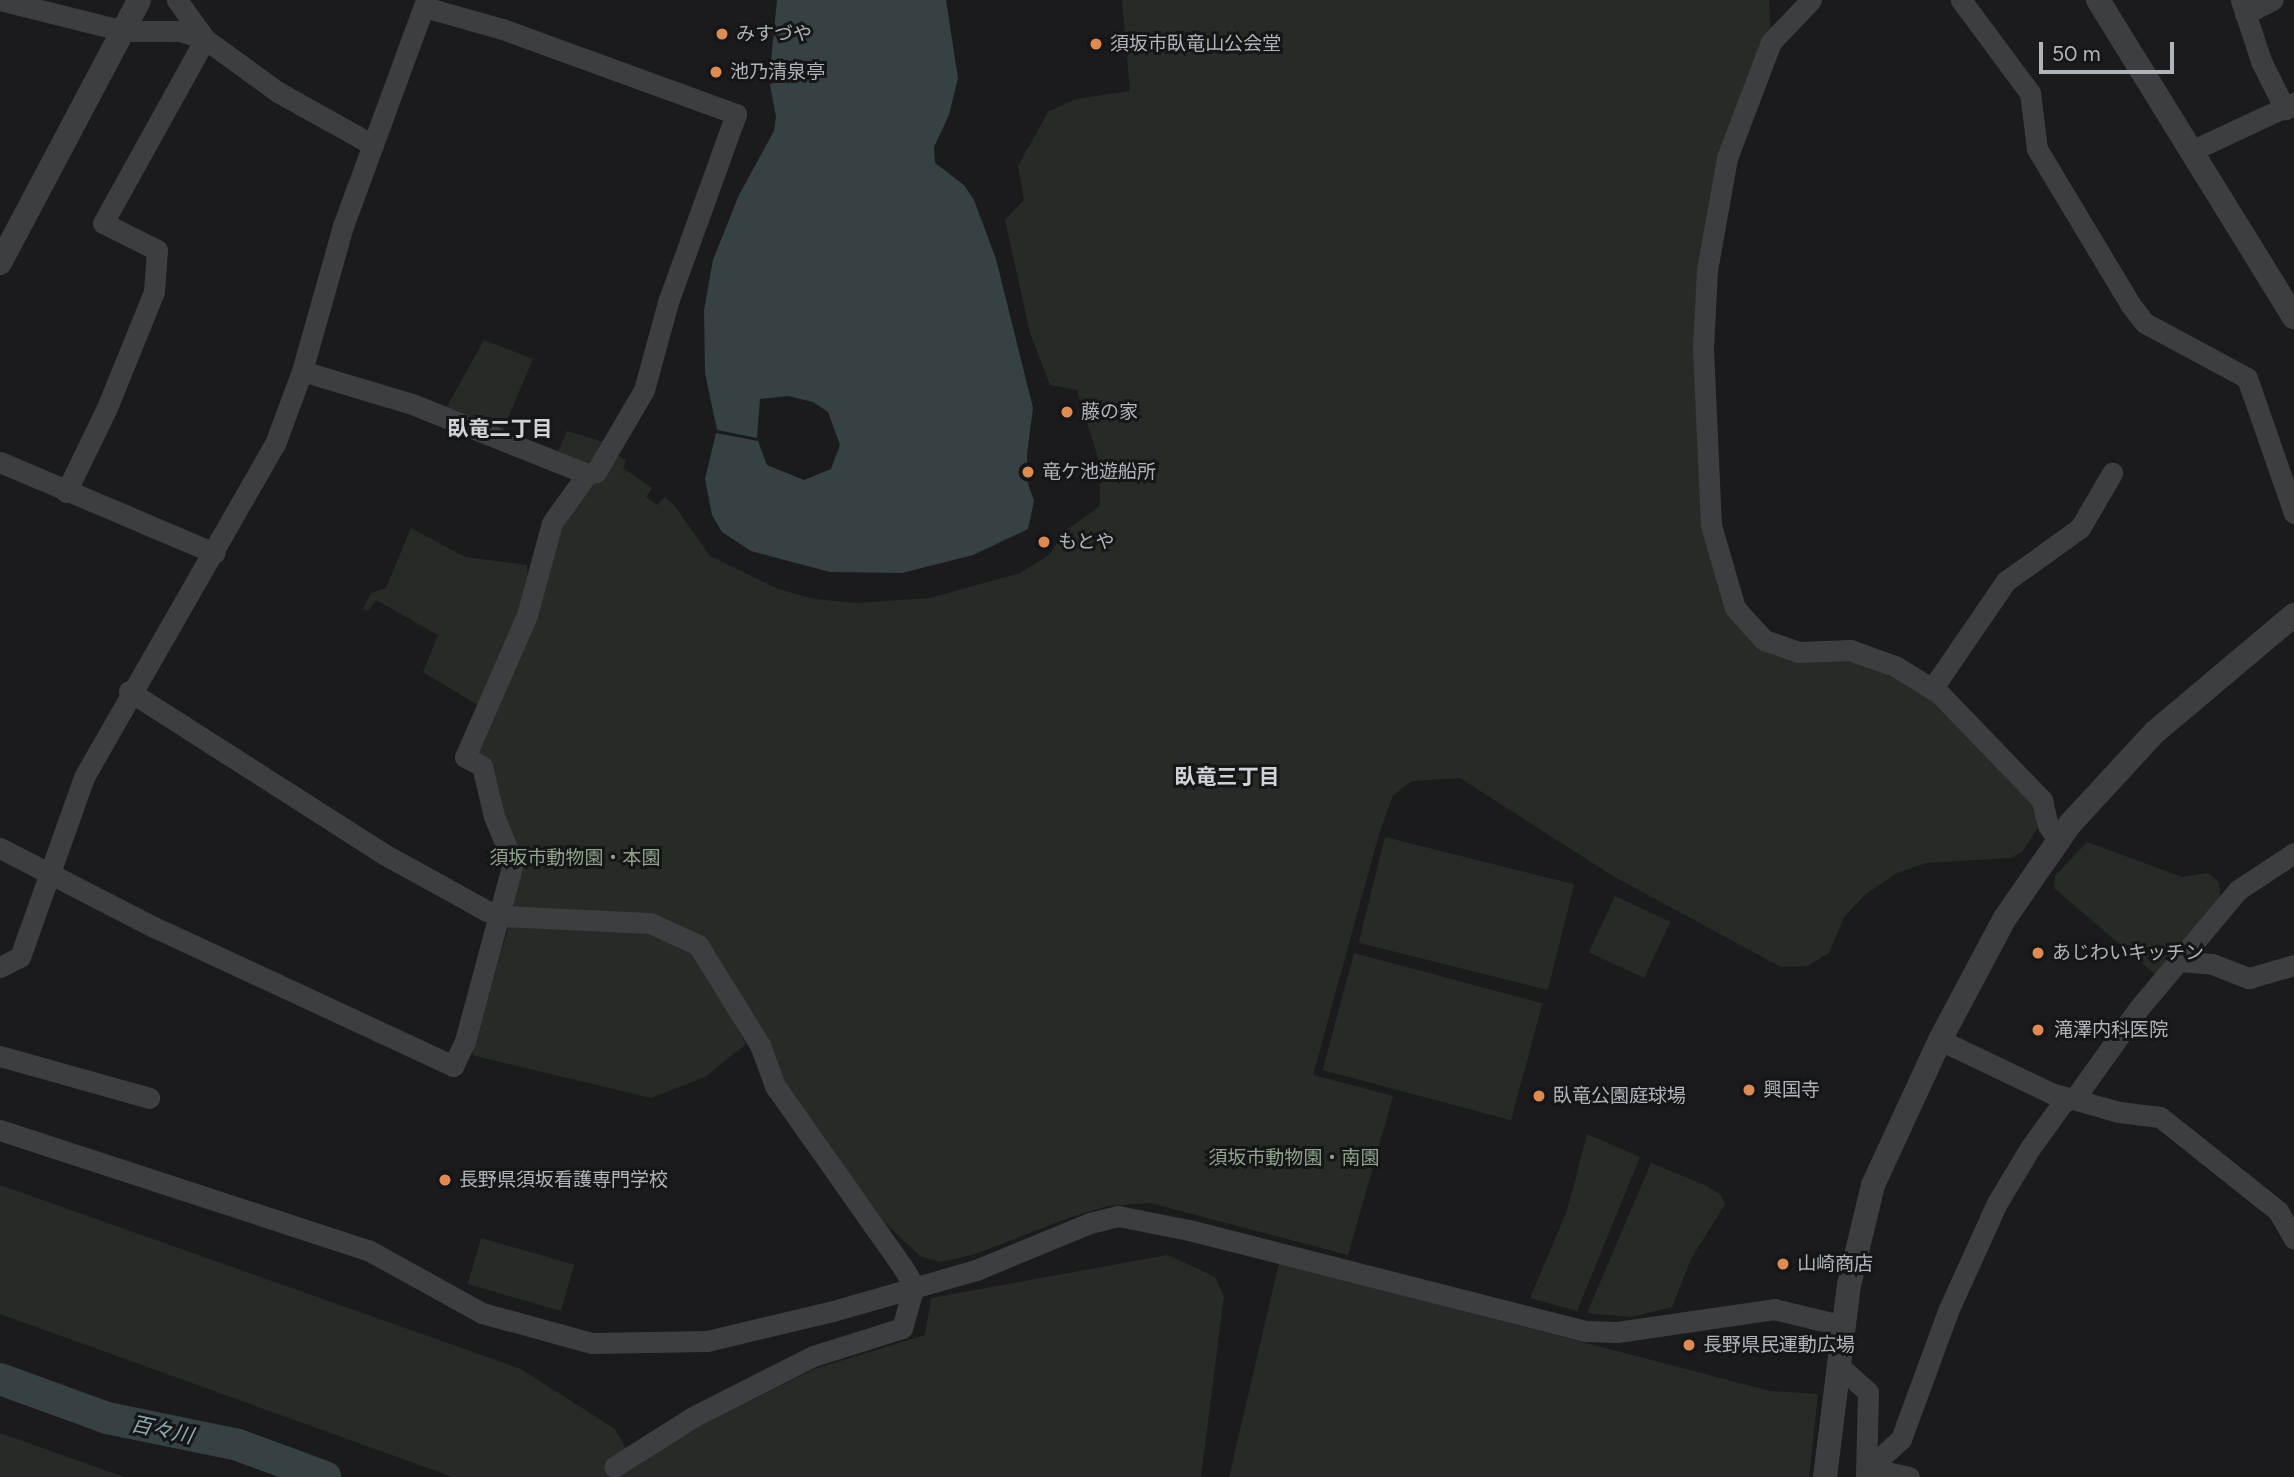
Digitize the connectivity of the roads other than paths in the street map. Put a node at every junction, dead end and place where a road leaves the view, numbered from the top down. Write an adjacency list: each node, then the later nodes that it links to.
1 (0, 0): 10 (street)
2 (139, 0): 10 (street)
3 (177, 0): 11 (street)
4 (1811, 0): 25 (street)
5 (1961, 0): 22 (street)
6 (2098, 0): 14 (street)
7 (2273, 0): 9 (street)
8 (425, 3): 13 (street); 20 (street)
9 (2243, 7): 12 (street)
10 (124, 31): 11 (street); 15 (street)
11 (205, 39): 13 (street); 21 (street)
12 (2290, 106): 14 (street)
13 (373, 145): 17 (street)
14 (2191, 151): 16 (street)
15 (0, 263)
16 (2294, 317)
17 (302, 371): 20 (street); 23 (street)
18 (0, 462): 21 (street)
19 (2112, 473): 25 (street)
20 (587, 474): 31 (street)
21 (66, 492): 23 (street)
22 (2294, 513)
23 (214, 553): 26 (street)
24 (2294, 615): 27 (street)
25 (1932, 688): 27 (street)
26 (130, 691): 30 (street); 31 (street)
27 (2059, 842): 35 (street)
28 (0, 848): 30 (street)
29 (2294, 853): 32 (street)
30 (49, 876): 31 (street); 34 (street)
31 (501, 916): 41 (street)
32 (2179, 961): 33 (street); 38 (street)
33 (2294, 965)
34 (0, 967)
35 (1940, 1040): 38 (street); 42 (street)
36 (0, 1056): 37 (street)
37 (149, 1098)
38 (2075, 1098): 40 (street); 45 (street)
39 (0, 1130): 41 (street)
40 (2294, 1239)
41 (914, 1286): 42 (street); 44 (street)
42 (1844, 1326): 43 (street)
43 (1838, 1366): 45 (street); 46 (street)
44 (614, 1467)
45 (1867, 1473): 47 (street)
46 (1825, 1477)
47 (1909, 1477)

